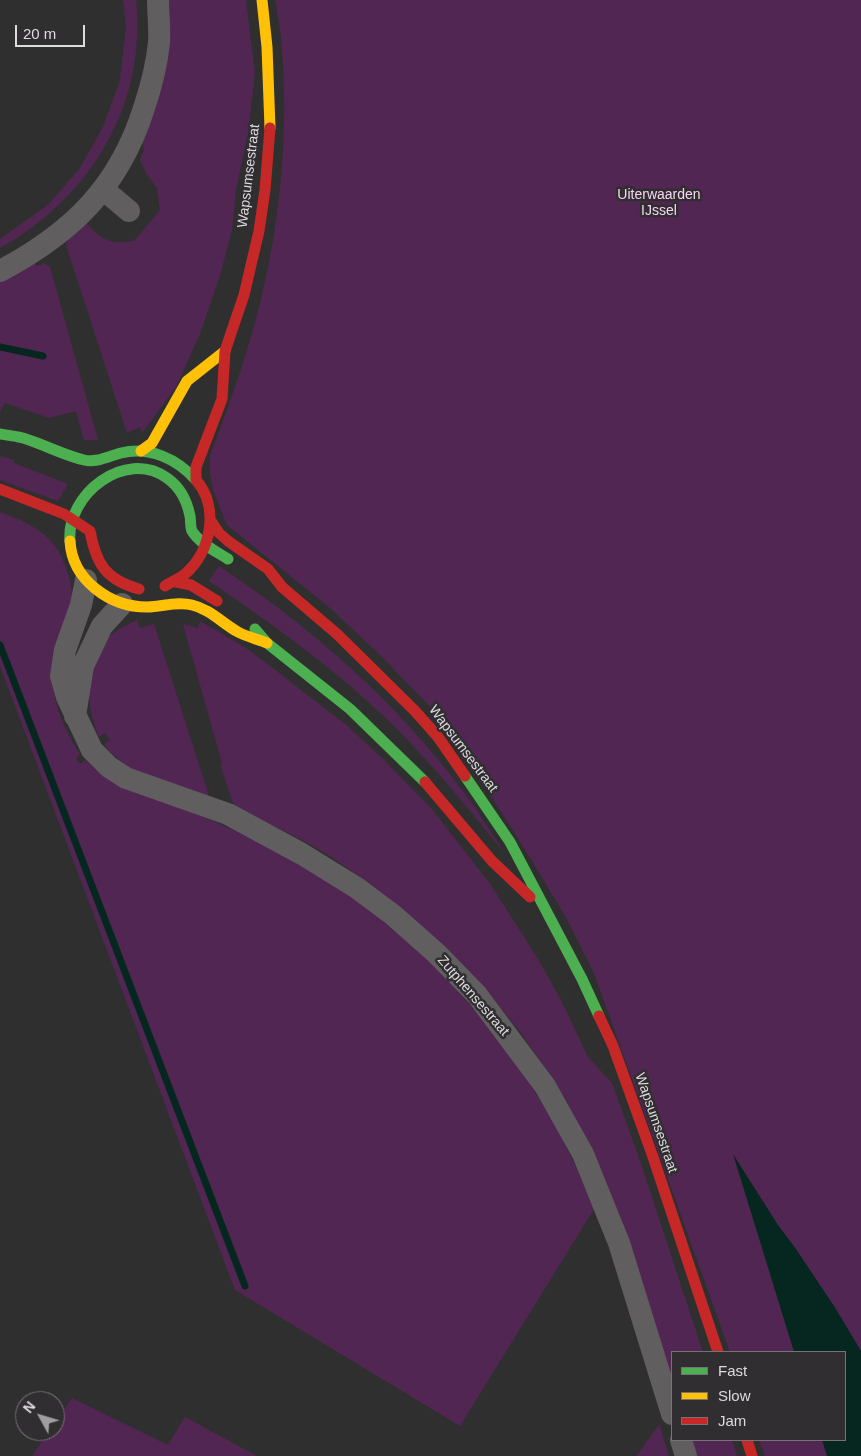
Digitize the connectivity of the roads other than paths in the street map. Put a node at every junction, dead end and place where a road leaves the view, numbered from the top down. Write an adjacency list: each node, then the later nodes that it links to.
1 (158, 0): 3 (street)
2 (262, 0): 6 (main road, Wapsumsestraat)
3 (104, 190): 4 (street); 5 (street)
4 (129, 211)
5 (0, 271)
6 (225, 351): 7 (main road, Wapsumsestraat); 9 (main road); 12 (main road, Wapsumsestraat)
7 (205, 380)
8 (0, 434): 9 (main road)
9 (141, 451): 10 (main road)
10 (168, 453): 11 (main road); 12 (main road)
11 (153, 471): 14 (main road); 18 (main road)
12 (196, 480): 15 (main road)
13 (0, 489): 14 (main road)
14 (72, 518): 17 (main road); 24 (main road)
15 (211, 521): 18 (main road); 23 (main road, Wapsumsestraat)
16 (58, 529): 17 (main road)
17 (69, 539): 20 (main road)
18 (207, 545): 19 (main road); 22 (main road)
19 (238, 566)
20 (86, 580): 25 (main road, Wapsumsestraat); 29 (street, Zutphensestraat)
21 (261, 580): 23 (main road, Wapsumsestraat)
22 (176, 582): 24 (main road); 26 (main road)
23 (282, 587): 30 (main road, Wapsumsestraat)
24 (139, 590): 25 (main road)
25 (122, 604): 28 (main road, Wapsumsestraat); 29 (street)
26 (227, 607)
27 (249, 621): 28 (main road, Wapsumsestraat)
28 (267, 642): 30 (main road, Wapsumsestraat)
29 (75, 716): 32 (street, Zutphensestraat)
30 (545, 912): 31 (main road, Wapsumsestraat)
31 (718, 1351)
32 (671, 1411)
33 (680, 1441): 35 (street)
34 (747, 1441): 36 (main road)
35 (686, 1456)
36 (752, 1456)

